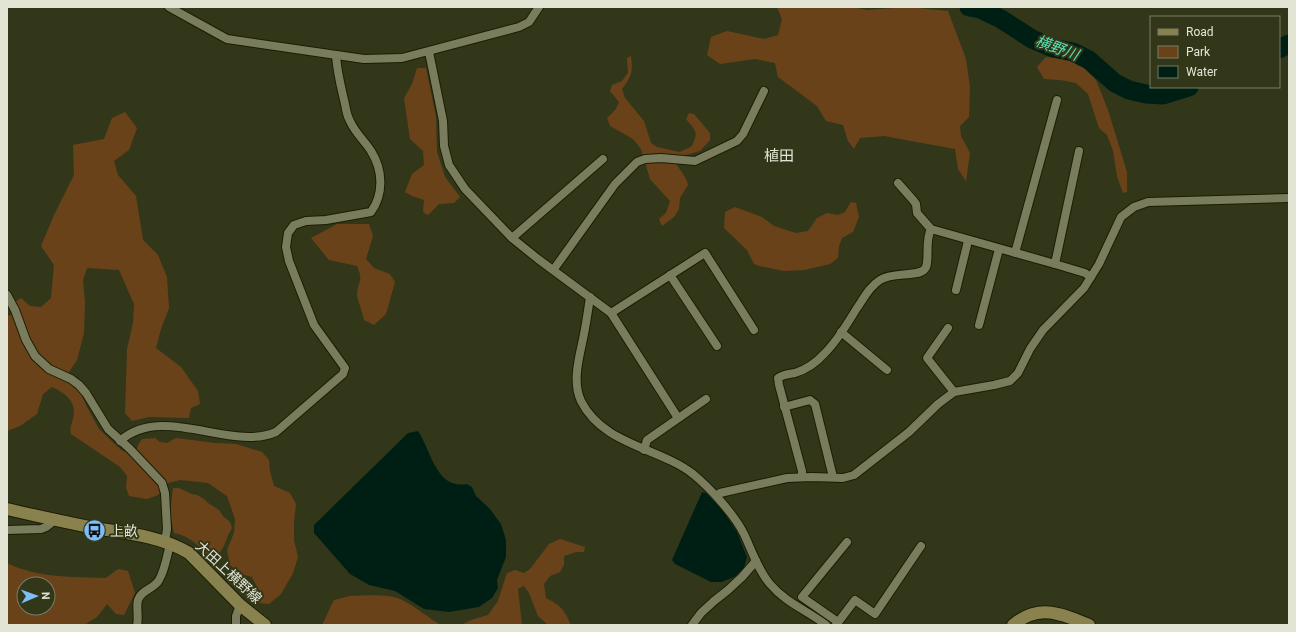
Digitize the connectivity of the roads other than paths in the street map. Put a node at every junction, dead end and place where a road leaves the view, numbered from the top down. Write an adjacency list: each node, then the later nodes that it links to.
1 (169, 7): 4 (street)
2 (539, 7): 3 (street)
3 (429, 52): 4 (street); 12 (street)
4 (336, 55): 34 (street)
5 (764, 91): 17 (street)
6 (1057, 100): 15 (street)
7 (1079, 151): 16 (street)
8 (603, 159): 12 (street)
9 (898, 183): 11 (street)
10 (1289, 198): 19 (street)
11 (931, 229): 13 (street); 27 (street)
12 (512, 238): 17 (street)
13 (968, 241): 14 (street); 20 (street)
14 (999, 249): 15 (street); 24 (street)
15 (1015, 253): 16 (street)
16 (1055, 264): 19 (street)
17 (554, 269): 22 (street)
18 (670, 275): 23 (street); 26 (street); 28 (street)
19 (1091, 277): 30 (street)
20 (956, 290)
21 (7, 294): 34 (street)
22 (590, 297): 23 (street); 35 (street)
23 (611, 313): 33 (street)
24 (979, 325)
25 (948, 328): 30 (street)
26 (754, 330)
27 (841, 332): 29 (street); 32 (street)
28 (717, 346)
29 (887, 370)
30 (954, 392): 37 (street)
31 (706, 399): 33 (street)
32 (784, 407): 36 (street); 37 (street)
33 (678, 418): 35 (street)
34 (120, 441): 43 (street)
35 (644, 450): 38 (street)
36 (802, 477): 37 (street); 38 (street)
37 (834, 477)
38 (717, 497): 45 (street)
39 (7, 510): 40 (main road, 大田上横野線)
40 (55, 520): 41 (street); 43 (main road, 大田上横野線)
41 (7, 530)
42 (847, 542): 47 (street)
43 (168, 543): 46 (main road, 大田上横野線); 48 (street)
44 (921, 546): 47 (street)
45 (756, 561): 51 (street); 52 (street)
46 (240, 605): 49 (street); 50 (main road, 大田上横野線)
47 (837, 624)
48 (137, 625)
49 (236, 625)
50 (265, 625)
51 (692, 625)
52 (826, 625)
53 (1013, 625): 54 (main road)
54 (1089, 625)

